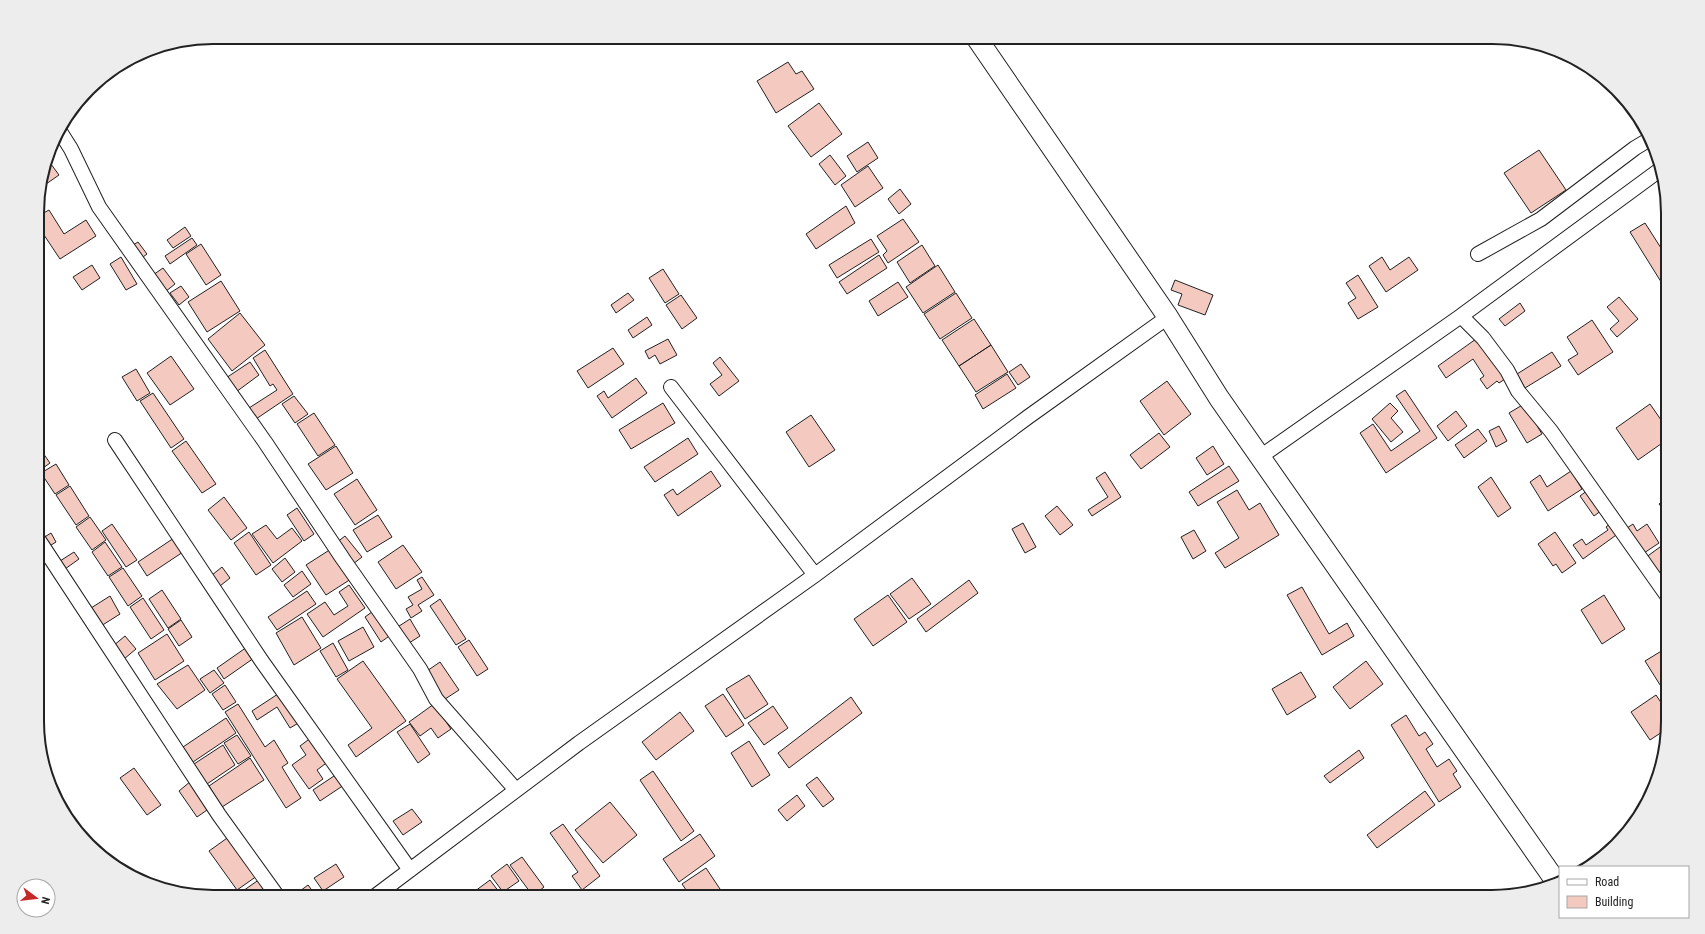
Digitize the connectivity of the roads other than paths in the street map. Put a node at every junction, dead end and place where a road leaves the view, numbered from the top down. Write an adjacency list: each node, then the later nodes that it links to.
1 (981, 44): 7 (street)
2 (63, 136): 14 (street)
3 (1645, 142): 5 (street)
4 (1656, 173): 6 (street)
5 (1478, 254)
6 (1461, 316): 10 (street); 13 (street)
7 (1168, 317): 10 (street); 12 (street)
8 (670, 387): 12 (street)
9 (115, 440): 15 (street)
10 (1260, 457): 16 (street)
11 (44, 548): 17 (street)
12 (814, 575): 14 (street)
13 (1661, 587)
14 (516, 790): 15 (street)
15 (410, 870): 18 (street)
16 (1554, 878)
17 (273, 890)
18 (383, 890)

